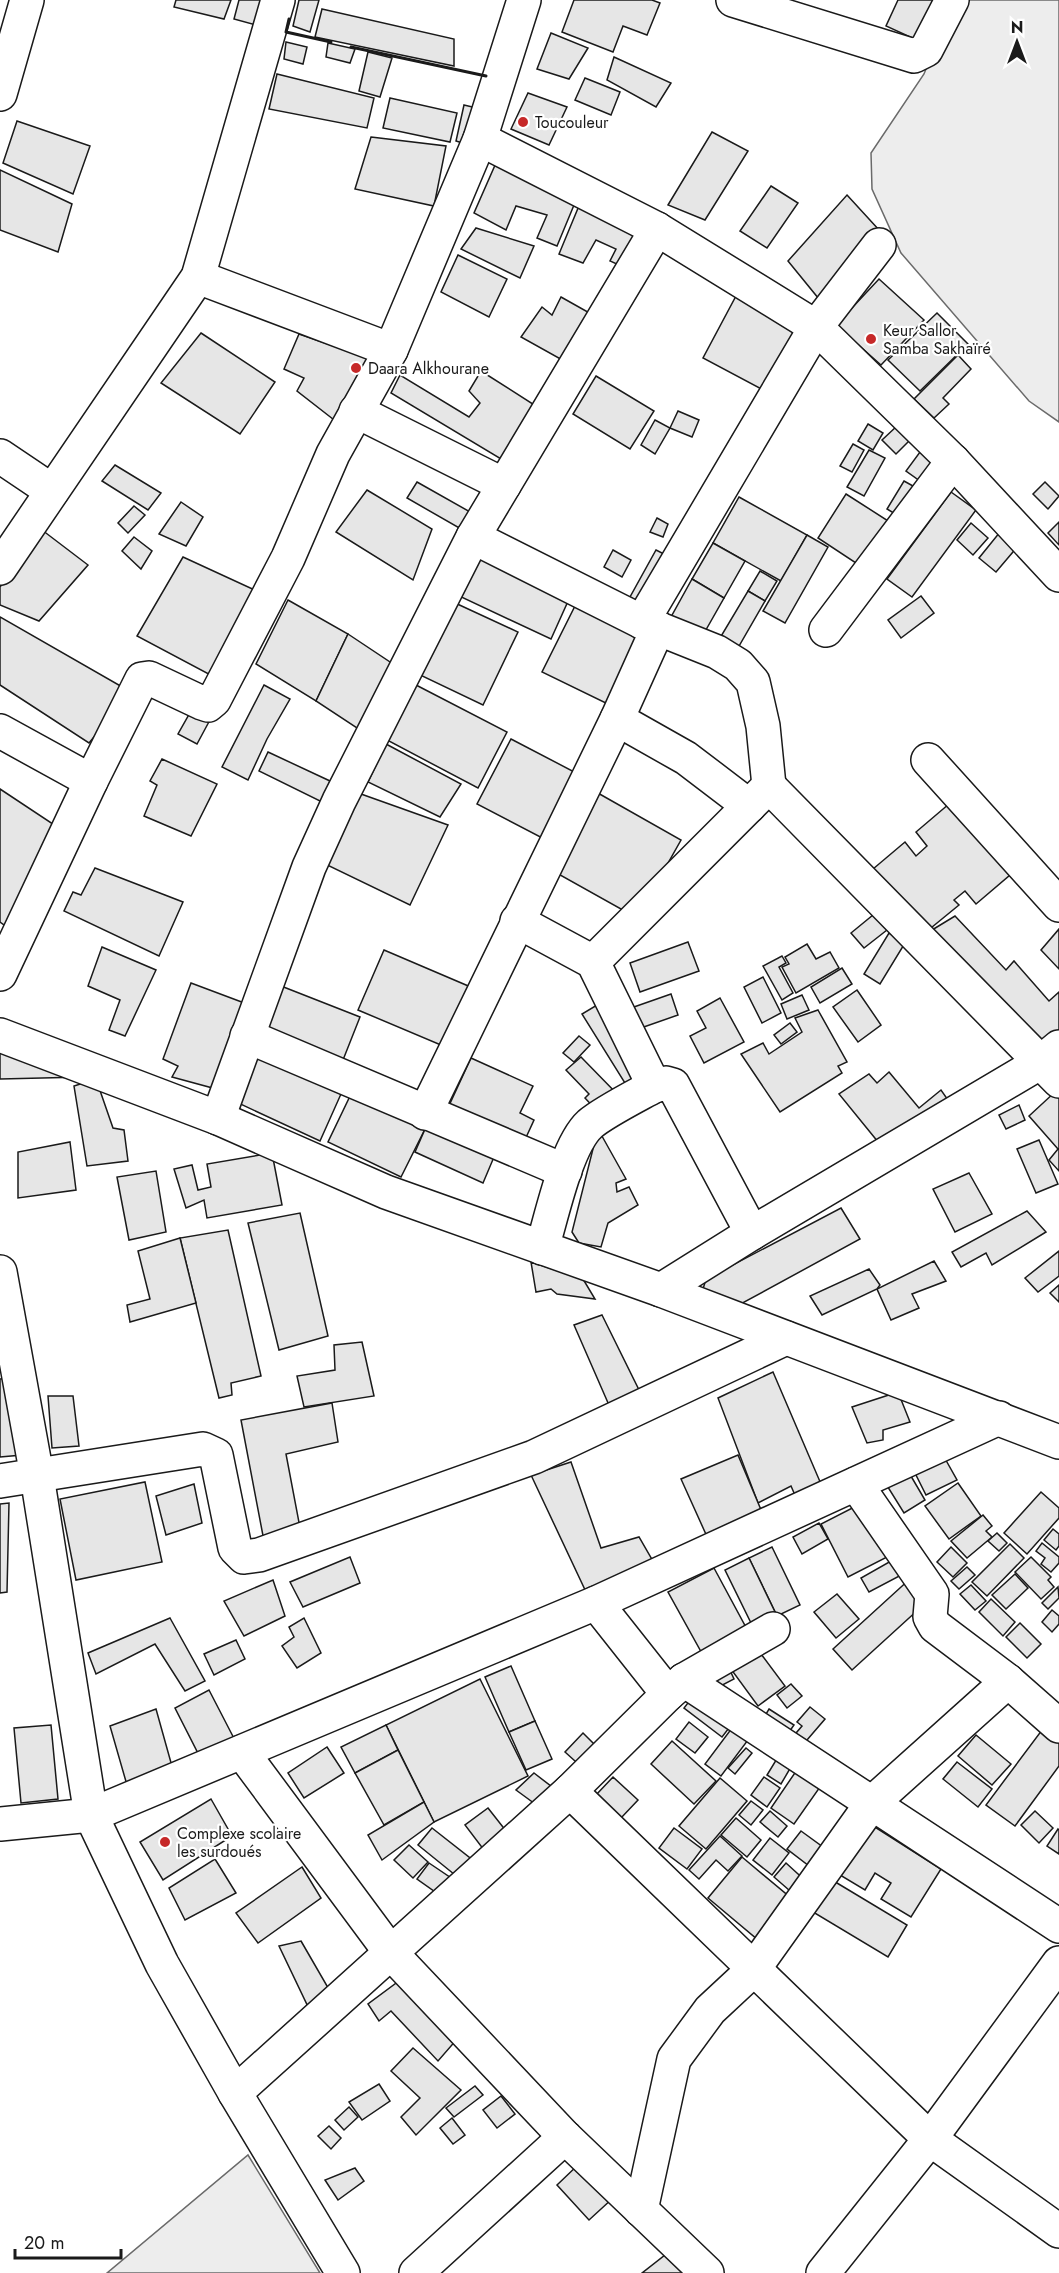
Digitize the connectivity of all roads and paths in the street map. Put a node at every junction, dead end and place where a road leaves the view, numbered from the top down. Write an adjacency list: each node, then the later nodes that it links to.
1 (27, 0): 6 (street)
2 (278, 0): 10 (street)
3 (524, 0): 7 (street)
4 (733, 0): 5 (street)
5 (952, 0)
6 (0, 94)
7 (480, 139): 8 (street); 12 (street)
8 (657, 230): 11 (street); 16 (street)
9 (879, 245): 11 (street)
10 (198, 277): 12 (street); 17 (street)
11 (816, 327): 15 (street); 21 (street)
12 (391, 350): 13 (street)
13 (357, 411): 16 (street); 26 (street)
14 (0, 456): 17 (street)
15 (953, 461): 20 (street); 22 (street)
16 (504, 485): 18 (street)
17 (52, 491): 19 (street)
18 (473, 537): 21 (street); 33 (street)
19 (0, 568)
20 (1059, 575)
21 (650, 625): 23 (street); 27 (street)
22 (826, 630)
23 (617, 719): 27 (street); 29 (street)
24 (0, 731): 26 (street)
25 (928, 760): 28 (street)
26 (91, 781): 31 (street)
27 (759, 796): 30 (street); 34 (street)
28 (1059, 905)
29 (517, 921): 30 (street); 36 (street)
30 (593, 962): 35 (street)
31 (0, 974)
32 (0, 1035): 37 (street)
33 (247, 1036): 36 (street); 37 (street)
34 (1053, 1064): 39 (street)
35 (654, 1086): 38 (street); 39 (street)
36 (425, 1113): 38 (street)
37 (218, 1118): 40 (street)
38 (565, 1171): 40 (street)
39 (752, 1233): 42 (street)
40 (542, 1248): 42 (street)
41 (0, 1272): 46 (street)
42 (661, 1290): 43 (street)
43 (786, 1338): 44 (street); 46 (street)
44 (999, 1418): 45 (street); 48 (street)
45 (1059, 1442)
46 (36, 1476): 47 (street); 57 (street)
47 (0, 1481)
48 (856, 1484): 49 (street); 51 (street)
49 (596, 1604): 52 (street); 54 (street)
50 (773, 1629): 52 (street)
51 (1008, 1681): 53 (street); 56 (street)
52 (676, 1687): 55 (street); 56 (street)
53 (1059, 1726)
54 (242, 1752): 57 (street); 60 (street)
55 (570, 1791): 60 (street); 62 (street)
56 (872, 1803): 59 (street); 62 (street)
57 (91, 1815): 58 (street); 63 (street)
58 (0, 1824)
59 (1059, 1926)
60 (391, 1953): 63 (street); 64 (street)
61 (1059, 1963): 65 (street)
62 (753, 1970): 65 (street); 66 (street)
63 (235, 2093): 68 (street)
64 (566, 2137): 66 (street); 69 (street)
65 (930, 2139): 67 (street); 71 (street)
66 (641, 2210): 70 (street)
67 (1059, 2231)
68 (343, 2273)
69 (416, 2273)
70 (707, 2273)
71 (823, 2273)

